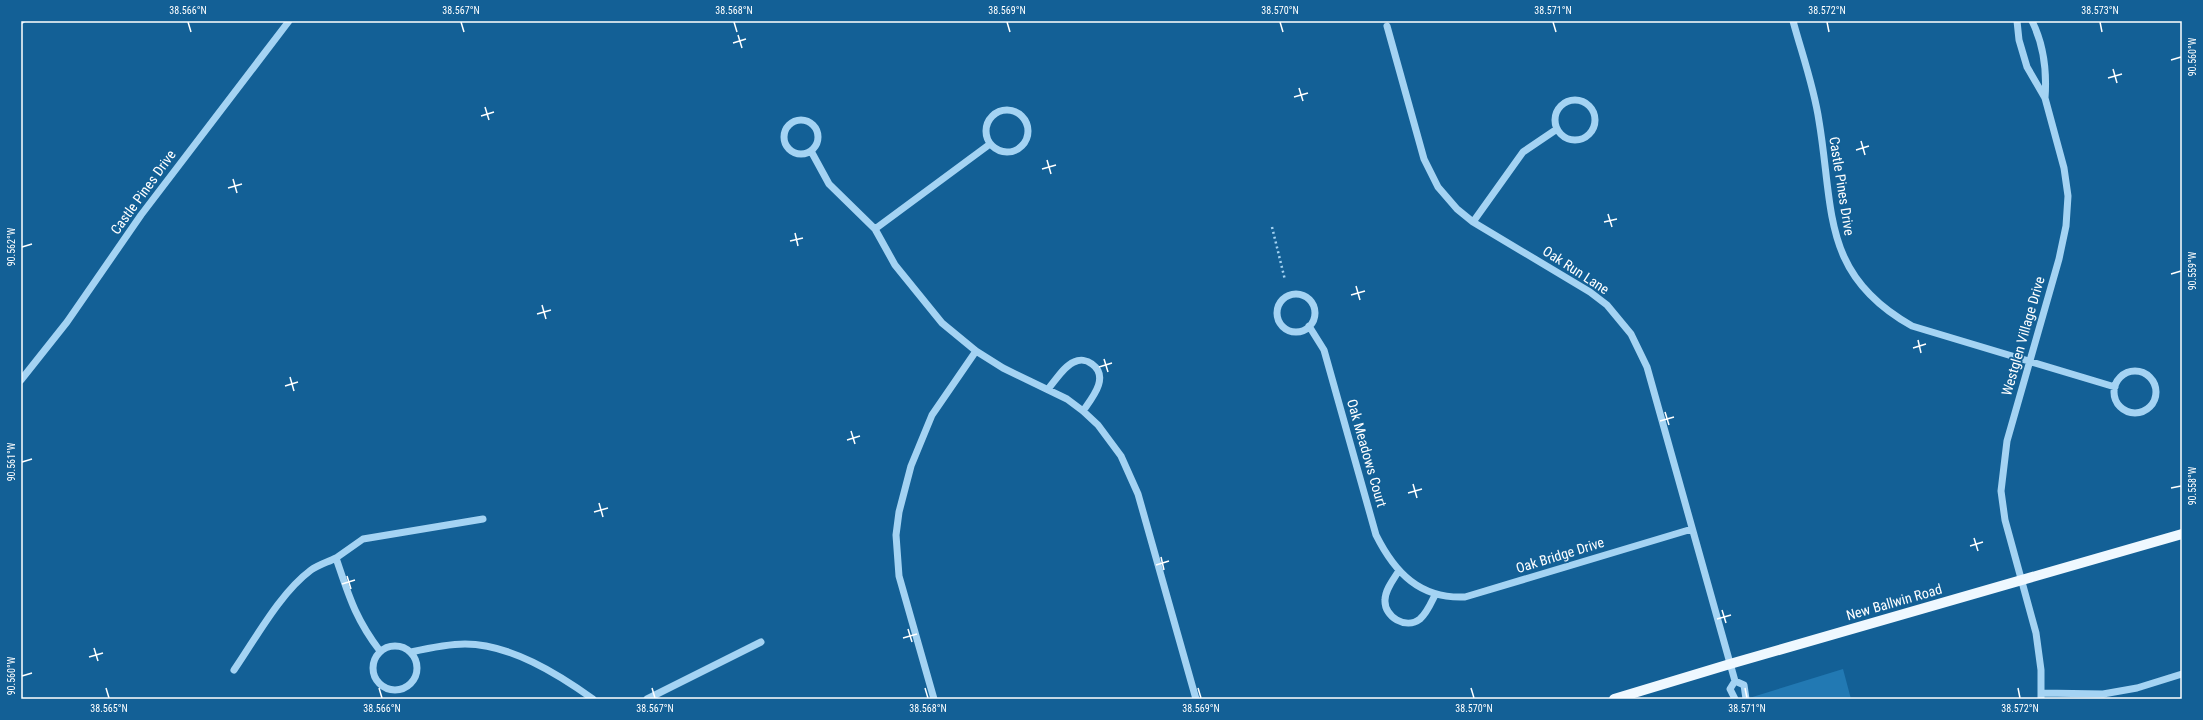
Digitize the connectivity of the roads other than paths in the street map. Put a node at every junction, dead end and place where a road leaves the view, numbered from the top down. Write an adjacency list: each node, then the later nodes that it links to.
1 (289, 21): 15 (street, Castle Pines Drive)
2 (1793, 21): 14 (street, Castle Pines Drive)
3 (2017, 21): 6 (street, Westglen Village Drive)
4 (2032, 21): 6 (street, Westglen Village Drive)
5 (1387, 26): 10 (street, Oak Run Lane)
6 (2045, 98): 14 (street, Westglen Village Drive)
7 (1557, 129): 7 (street); 10 (street)
8 (990, 144): 8 (street); 11 (street)
9 (811, 151): 9 (street); 11 (street)
10 (1473, 222): 20 (street, Oak Run Lane)
11 (875, 229): 13 (street)
12 (1309, 326): 12 (street); 23 (street, Oak Meadows Court)
13 (976, 352): 17 (street); 37 (street)
14 (2030, 360): 16 (street, Castle Pines Drive); 25 (street, Westglen Village Drive)
15 (21, 380)
16 (2115, 387): 16 (street)
17 (1048, 389): 18 (street); 18 (street)
18 (1083, 411): 38 (street)
19 (483, 520): 22 (street)
20 (1692, 529): 26 (street, Oak Bridge Drive); 30 (street, Oak Run Lane)
21 (2182, 534): 25 (main road, New Ballwin Road)
22 (336, 558): 28 (street); 31 (street)
23 (1398, 572): 24 (street, Oak Meadows Court); 26 (street)
24 (1410, 580): 26 (street, Oak Bridge Drive)
25 (2021, 581): 30 (main road, New Ballwin Road); 34 (street, Westglen Village Drive)
26 (1435, 595)
27 (761, 642): 36 (street)
28 (380, 651): 29 (street); 29 (street)
29 (411, 652): 35 (street)
30 (1730, 664): 33 (street, Oak Run Lane); 39 (main road, New Ballwin Road)
31 (234, 670)
32 (2182, 674): 34 (street)
33 (1735, 681): 40 (street); 41 (street)
34 (2042, 696)
35 (593, 699)
36 (647, 699)
37 (934, 699)
38 (1196, 699)
39 (1614, 699)
40 (1736, 699)
41 (1746, 699)

